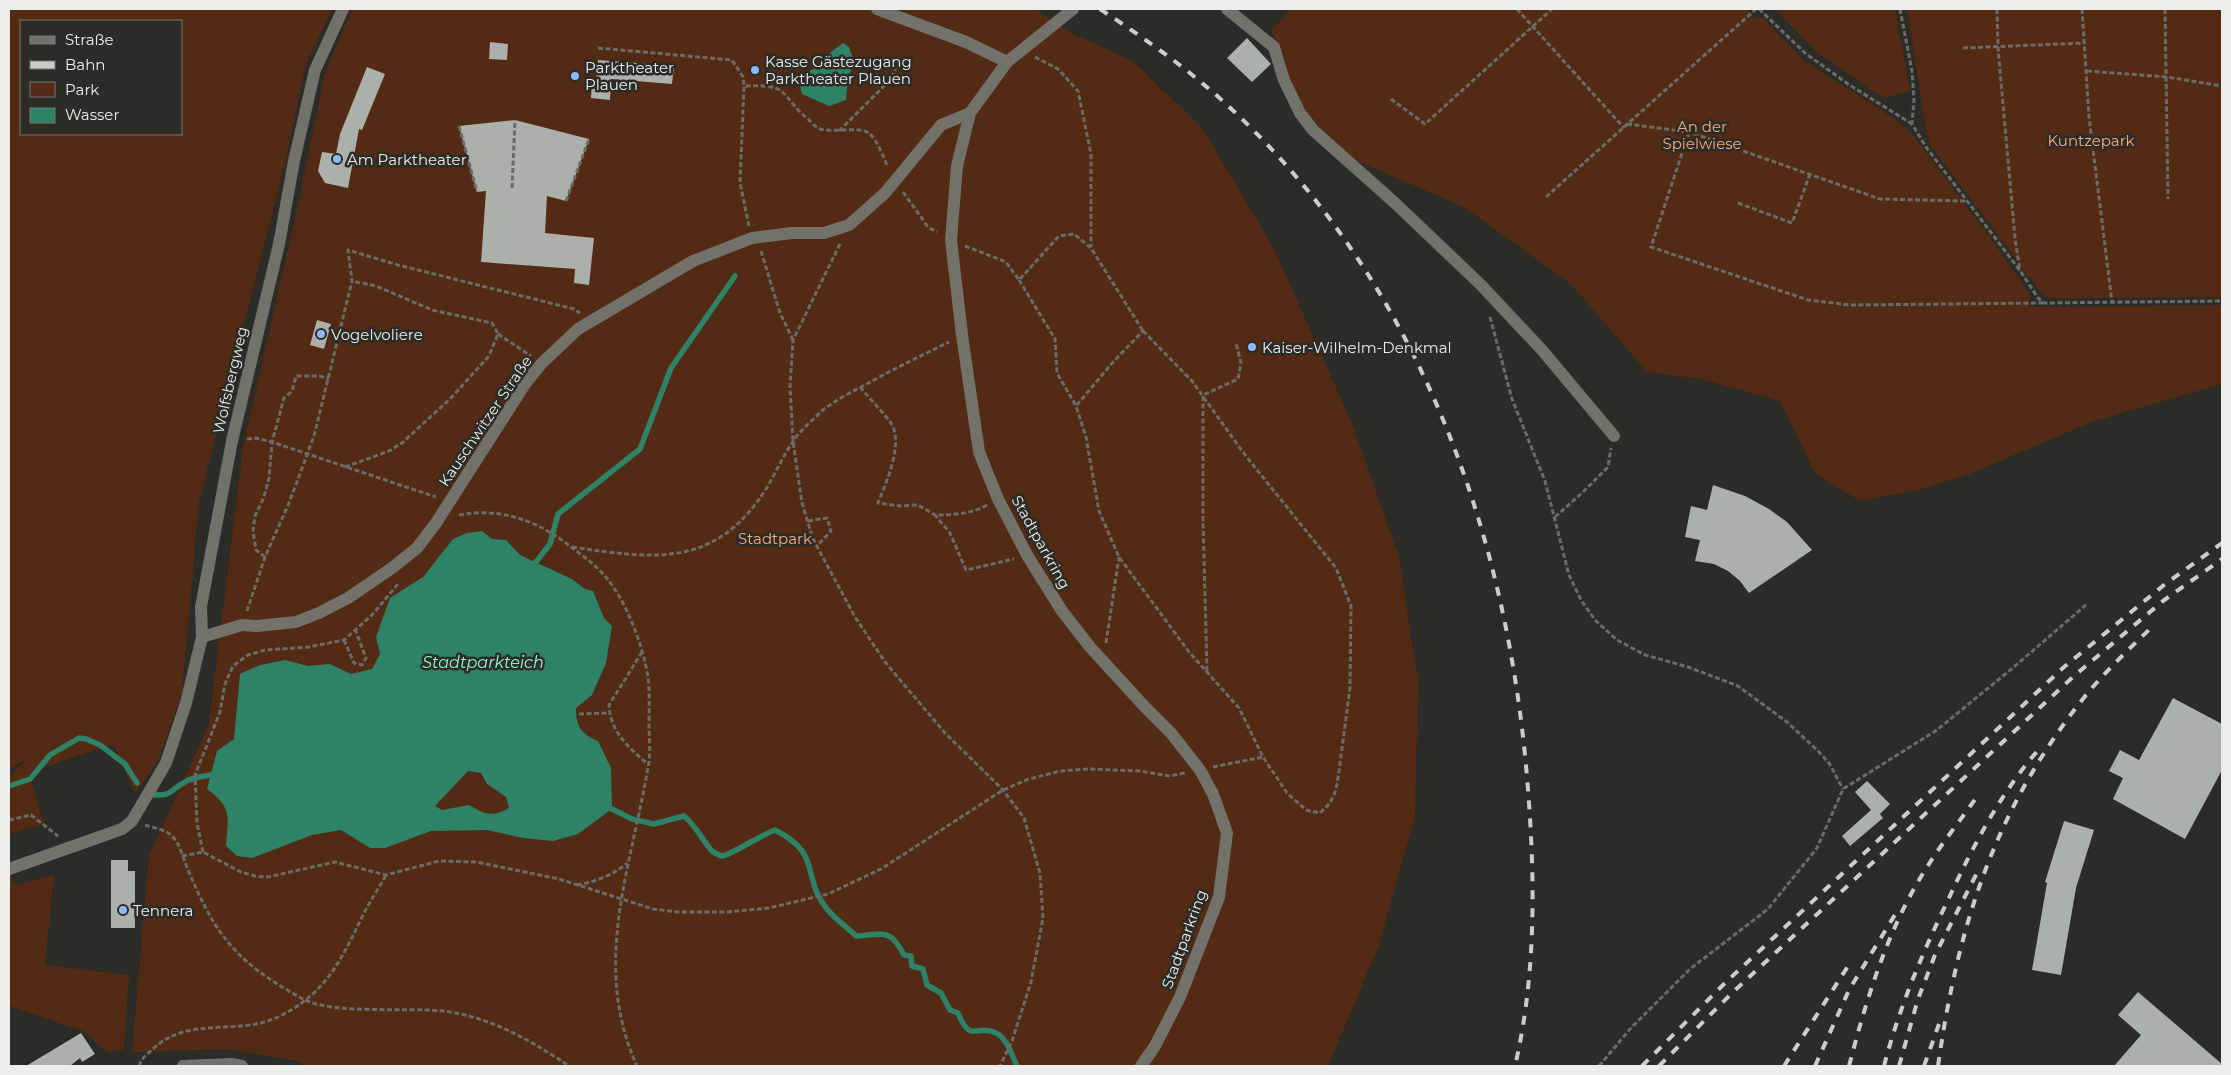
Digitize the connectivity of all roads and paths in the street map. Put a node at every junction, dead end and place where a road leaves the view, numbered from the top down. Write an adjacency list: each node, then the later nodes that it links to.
1 (343, 9): 66 (street, Wolfsbergweg)
2 (876, 9): 18 (street)
3 (1073, 9): 17 (street, Stadtparkring)
4 (1227, 9): 65 (street)
5 (1517, 9): 12 (path)
6 (1552, 9): 12 (path)
7 (1757, 9): 27 (path); 28 (path)
8 (1900, 9): 28 (path)
9 (1997, 9): 16 (path)
10 (2082, 9): 13 (path)
11 (2165, 9): 21 (path)
12 (1533, 26): 24 (path); 30 (path)
13 (2084, 43): 16 (path); 20 (path)
14 (598, 48): 22 (path)
15 (1963, 48): 16 (path)
16 (1998, 48): 47 (path)
17 (1021, 51): 18 (street, Stadtparkring); 46 (path)
18 (1007, 62): 25 (street, Stadtparkring)
19 (897, 64): 31 (path)
20 (2087, 71): 21 (path); 50 (path)
21 (2167, 77): 23 (path); 39 (path)
22 (744, 86): 31 (path); 44 (path)
23 (2222, 86)
24 (1391, 99)
25 (970, 113): 35 (street, Kauschwitzer Straße); 45 (street, Stadtparkring)
26 (515, 120): 36 (path)
27 (1627, 124): 30 (path); 32 (path)
28 (1912, 124): 41 (path)
29 (459, 126): 37 (path)
30 (1624, 128): 38 (path)
31 (839, 131): 35 (path)
32 (1689, 132): 34 (path); 52 (path)
33 (589, 139): 40 (path)
34 (1810, 174): 41 (path); 42 (path)
35 (895, 179): 43 (street, Kauschwitzer Straße); 45 (path)
36 (512, 188)
37 (477, 192)
38 (1546, 196)
39 (2168, 198)
40 (566, 201)
41 (1968, 201): 47 (path)
42 (1738, 203)
43 (849, 225): 44 (street, Kauschwitzer Straße); 58 (path)
44 (752, 238): 54 (street, Kauschwitzer Straße); 58 (path)
45 (951, 240): 48 (path); 57 (street, Stadtparkring)
46 (1091, 248): 48 (path); 55 (path)
47 (2021, 272): 52 (path)
48 (1019, 280): 64 (path)
49 (352, 281): 54 (path); 56 (path); 61 (path)
50 (2112, 302): 51 (path); 52 (path)
51 (2222, 302)
52 (2044, 303)
53 (1489, 314): 74 (path)
54 (591, 320): 60 (street, Kauschwitzer Straße)
55 (1143, 331): 63 (path); 64 (path)
56 (498, 334): 60 (path); 70 (path)
57 (962, 335): 62 (path); 71 (street, Stadtparkring)
58 (792, 340): 67 (path)
59 (1236, 343): 63 (path)
60 (541, 364): 72 (street, Kauschwitzer Straße)
61 (329, 379): 68 (path); 69 (path)
62 (860, 388): 67 (path); 73 (path)
63 (1203, 395): 90 (path); 93 (path)
64 (1076, 406): 81 (path)
65 (1614, 436): 74 (path)
66 (232, 441): 68 (path); 86 (street, Wolfsbergweg)
67 (793, 441): 75 (path); 78 (path)
68 (272, 442): 69 (path); 80 (path)
69 (308, 454): 70 (path); 80 (path)
70 (345, 467): 72 (path)
71 (998, 498): 73 (path); 79 (street, Stadtparkring)
72 (449, 502): 76 (street, Kauschwitzer Straße)
73 (935, 515): 79 (path)
74 (1555, 517): 96 (path)
75 (808, 521): 77 (path); 77 (path)
76 (436, 523): 78 (path); 84 (street, Kauschwitzer Straße)
77 (817, 546): 97 (path)
78 (571, 547): 88 (path)
79 (1027, 555): 89 (street, Stadtparkring)
80 (265, 557): 84 (path)
81 (1119, 557): 89 (path); 90 (path)
82 (400, 582): 85 (path)
83 (2087, 604): 96 (path)
84 (242, 624): 86 (street, Kauschwitzer Straße)
85 (355, 629): 87 (path); 87 (path)
86 (202, 637): 99 (street, Wolfsbergweg)
87 (344, 640): 101 (path)
88 (642, 651): 91 (path); 94 (path)
89 (1103, 661): 95 (street, Stadtparkring)
90 (1207, 672): 93 (path)
91 (609, 712): 92 (path); 94 (path)
92 (579, 714)
93 (1263, 757): 95 (path)
94 (649, 766): 103 (path)
95 (1200, 770): 97 (path); 115 (street, Stadtparkring)
96 (1843, 789): 116 (path)
97 (1003, 790): 107 (path); 109 (path)
98 (9, 820): 100 (path)
99 (132, 821): 100 (street); 102 (path)
100 (72, 847): 104 (street)
101 (204, 852): 102 (path); 105 (path)
102 (182, 856): 108 (path)
103 (628, 862): 106 (path); 107 (path)
104 (9, 869)
105 (386, 875): 106 (path); 108 (path)
106 (576, 885): 107 (path)
107 (620, 899): 114 (path)
108 (305, 1000): 110 (path); 113 (path)
109 (1002, 1065)
110 (138, 1066)
111 (184, 1066): 112 (street)
112 (242, 1066)
113 (568, 1066)
114 (637, 1066)
115 (1141, 1066)
116 (1599, 1066)

